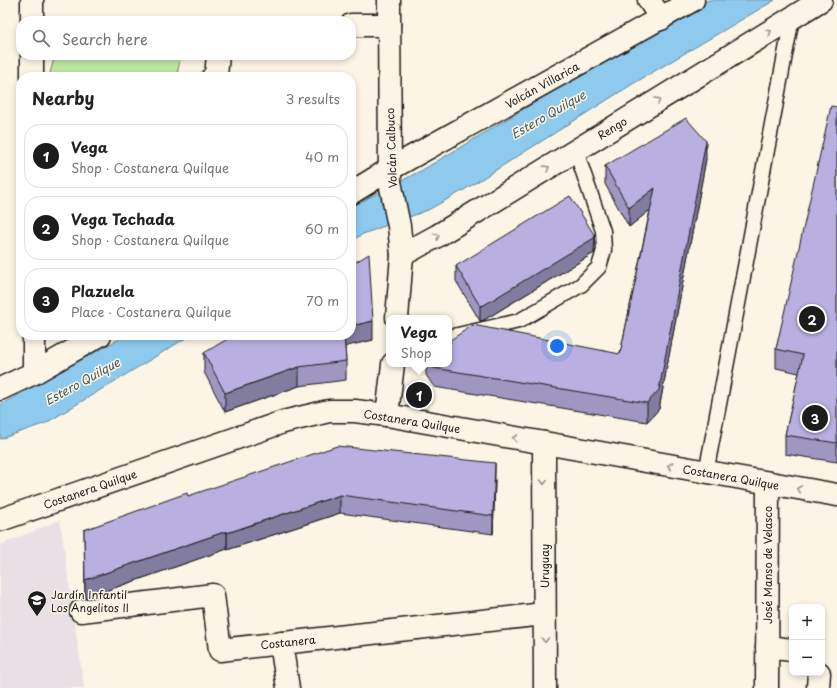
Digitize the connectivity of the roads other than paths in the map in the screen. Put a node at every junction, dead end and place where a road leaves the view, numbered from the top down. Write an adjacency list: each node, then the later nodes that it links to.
1 (32, 0): 6 (street)
2 (389, 0): 10 (street, Volcán Calbuco)
3 (649, 0): 8 (street)
4 (694, 0): 8 (street, Volcán Villarica)
5 (821, 0): 7 (street, Rengo)
6 (32, 16)
7 (792, 18): 15 (street, Rengo, one-way to 7); 28 (lane)
8 (661, 19): 16 (street, Volcán Villarica)
9 (356, 25): 10 (street)
10 (389, 25): 16 (street, Volcán Calbuco)
11 (32, 60): 13 (street)
12 (218, 60): 14 (street)
13 (32, 72)
14 (216, 72)
15 (576, 150): 18 (street, Rengo, one-way to 15); 20 (lane)
16 (390, 176): 17 (street, Volcán Villarica); 18 (street, Volcán Calbuco)
17 (356, 191)
18 (402, 255): 19 (street, Volcán Calbuco)
19 (397, 315)
20 (452, 336)
21 (34, 340): 24 (street)
22 (91, 340): 24 (street)
23 (392, 367): 26 (street)
24 (34, 372): 25 (street)
25 (0, 389)
26 (387, 415): 27 (street, Costanera Quilque, one-way to 26); 31 (street, Costanera Quilque)
27 (544, 444): 28 (street, Costanera Quilque, one-way to 27); 33 (street, Uruguay, one-way to 33)
28 (706, 472): 29 (street, Costanera Quilque)
29 (768, 483): 30 (street, Costanera Quilque, one-way to 29); 35 (street, José Manso de Velasco)
30 (837, 495)
31 (0, 520)
32 (81, 611): 34 (street, Costanera)
33 (544, 614): 34 (street, Costanera); 39 (street, Uruguay, one-way to 39)
34 (281, 643): 38 (street)
35 (767, 647): 36 (street); 40 (street, José Manso de Velasco)
36 (789, 650)
37 (819, 676): 41 (street)
38 (288, 688)
39 (545, 688)
40 (767, 688)
41 (818, 688)

